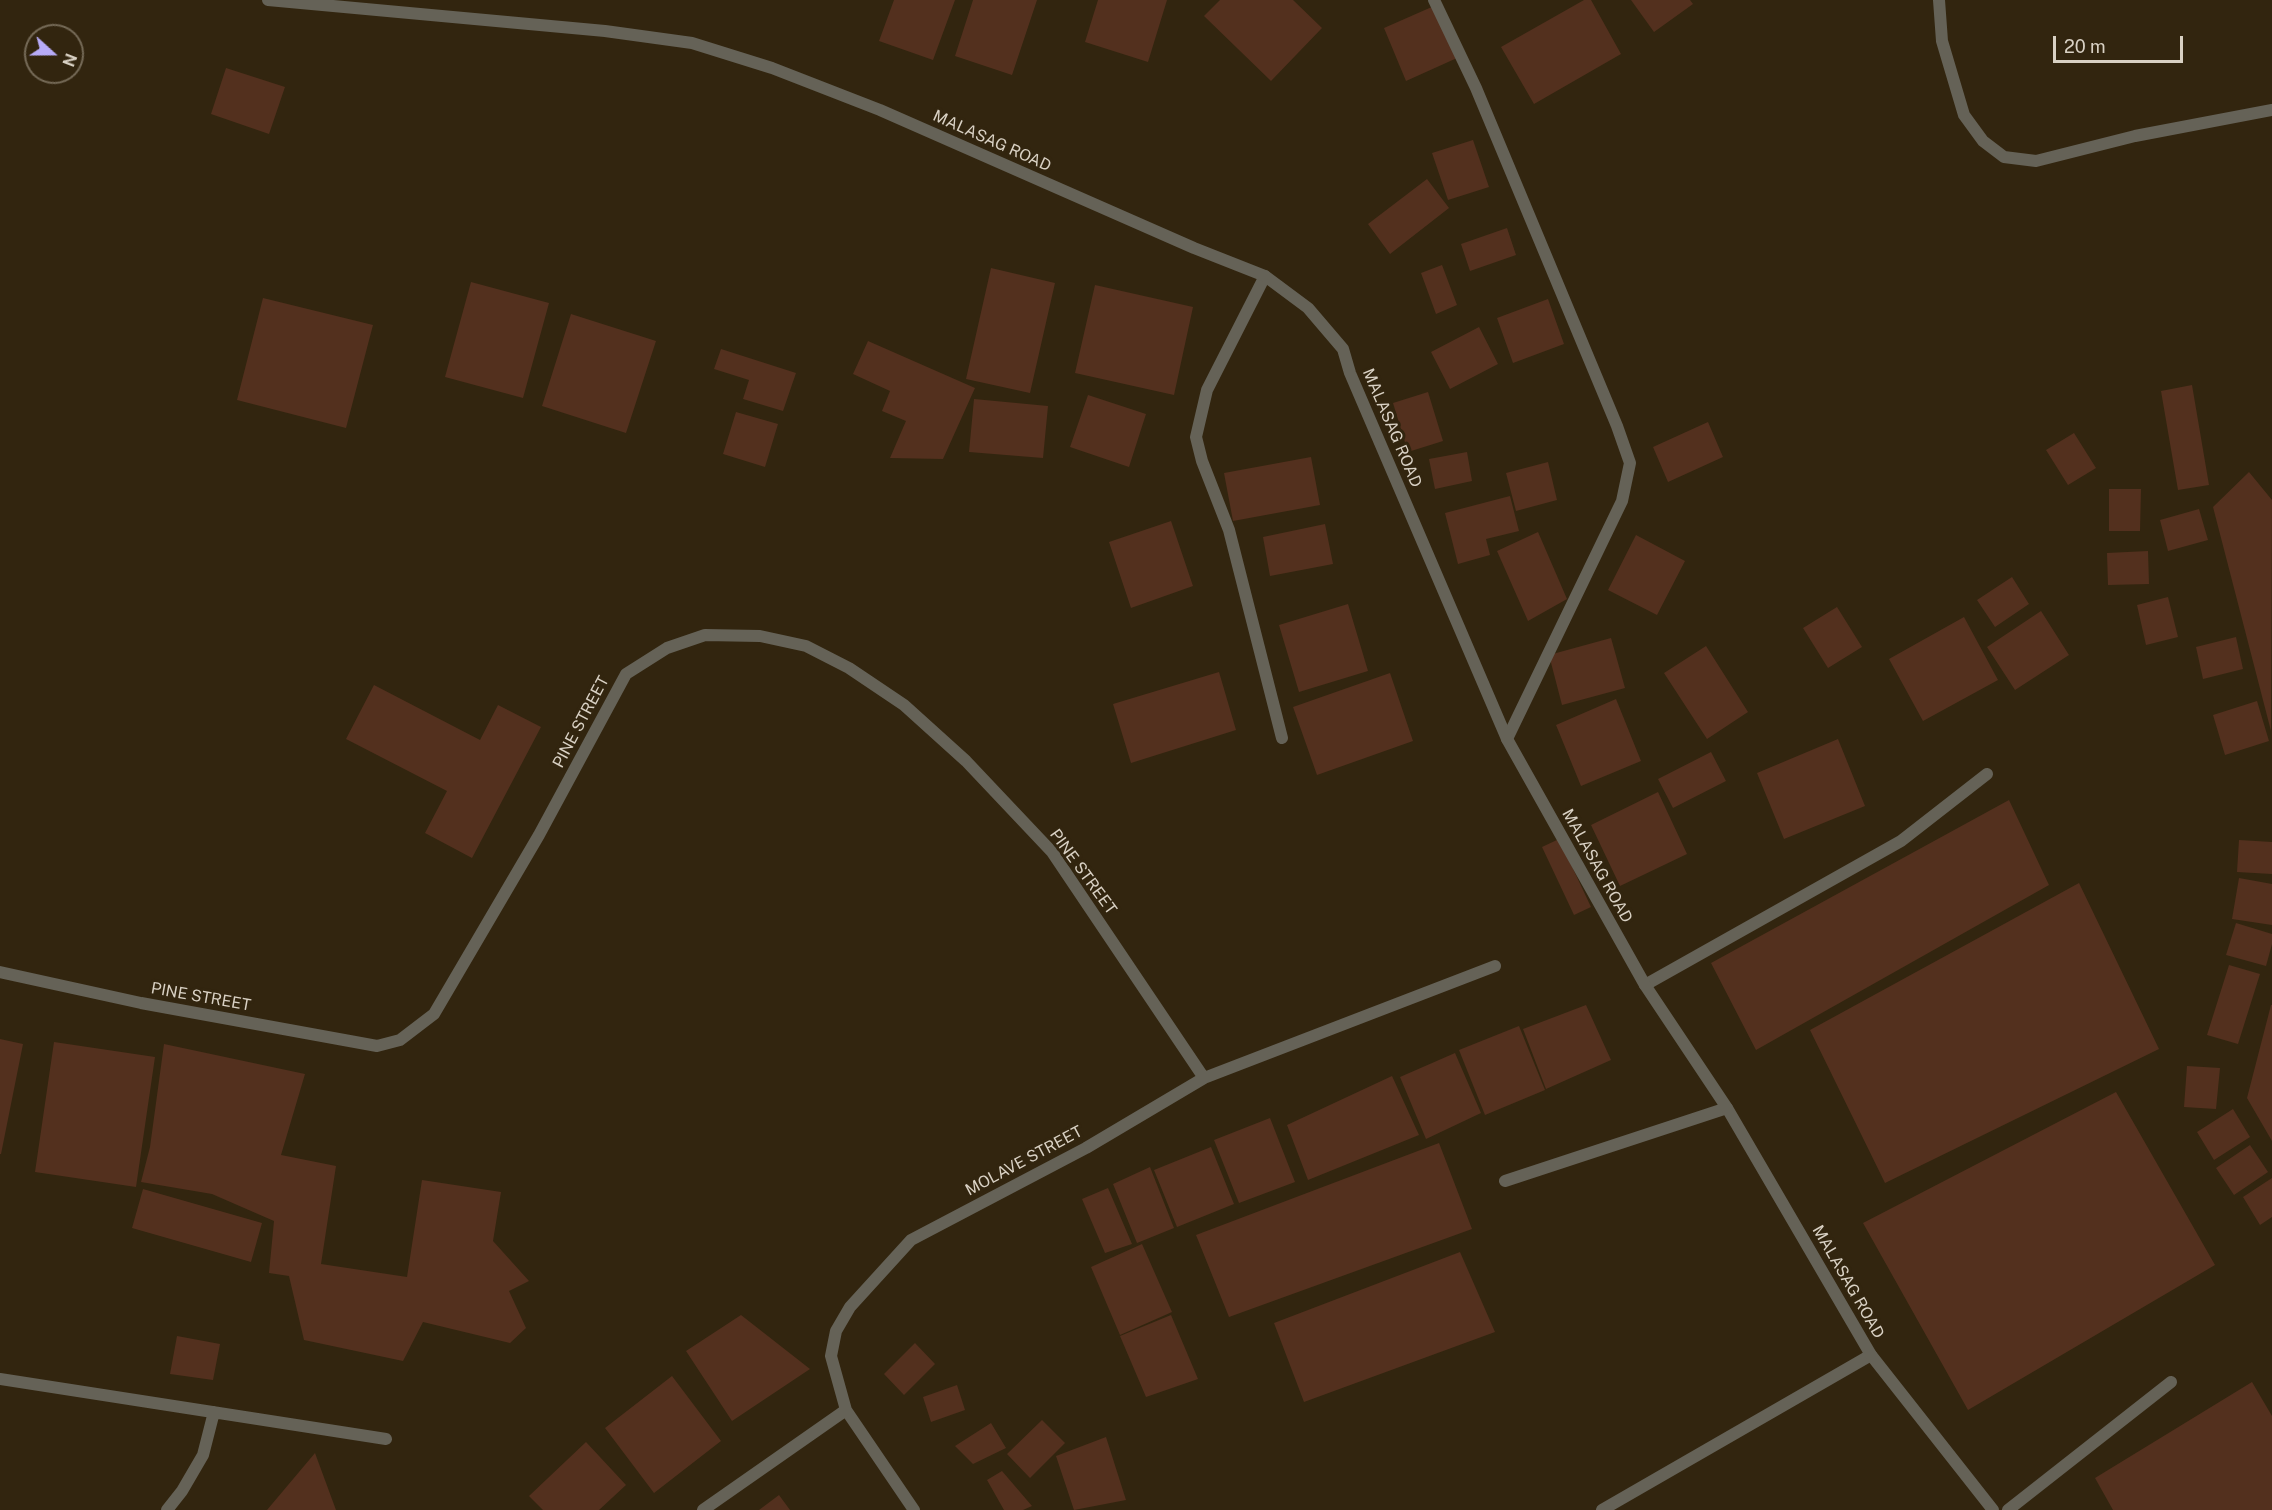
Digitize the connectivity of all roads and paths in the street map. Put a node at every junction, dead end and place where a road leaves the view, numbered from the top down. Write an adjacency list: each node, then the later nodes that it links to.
1 (268, 0): 5 (street, MALASAG ROAD)
2 (1434, 0): 7 (street)
3 (1939, 0): 4 (street)
4 (2272, 110)
5 (1265, 276): 6 (street); 7 (street, MALASAG ROAD)
6 (1282, 738)
7 (1507, 739): 11 (street, MALASAG ROAD)
8 (1987, 774): 11 (street)
9 (1495, 966): 12 (street, MOLAVE STREET)
10 (0, 972): 12 (street, PINE STREET)
11 (1645, 985): 13 (street, MALASAG ROAD)
12 (1204, 1078): 18 (street, MOLAVE STREET)
13 (1727, 1108): 14 (street); 15 (street, MALASAG ROAD)
14 (1504, 1181)
15 (1871, 1355): 24 (street); 25 (street, MALASAG ROAD)
16 (0, 1379): 19 (street)
17 (2171, 1382): 26 (street)
18 (846, 1410): 22 (street); 23 (street, MOLAVE STREET)
19 (214, 1412): 20 (street); 21 (street)
20 (386, 1439)
21 (167, 1510)
22 (703, 1510)
23 (914, 1510)
24 (1602, 1510)
25 (1993, 1510)
26 (2008, 1510)

